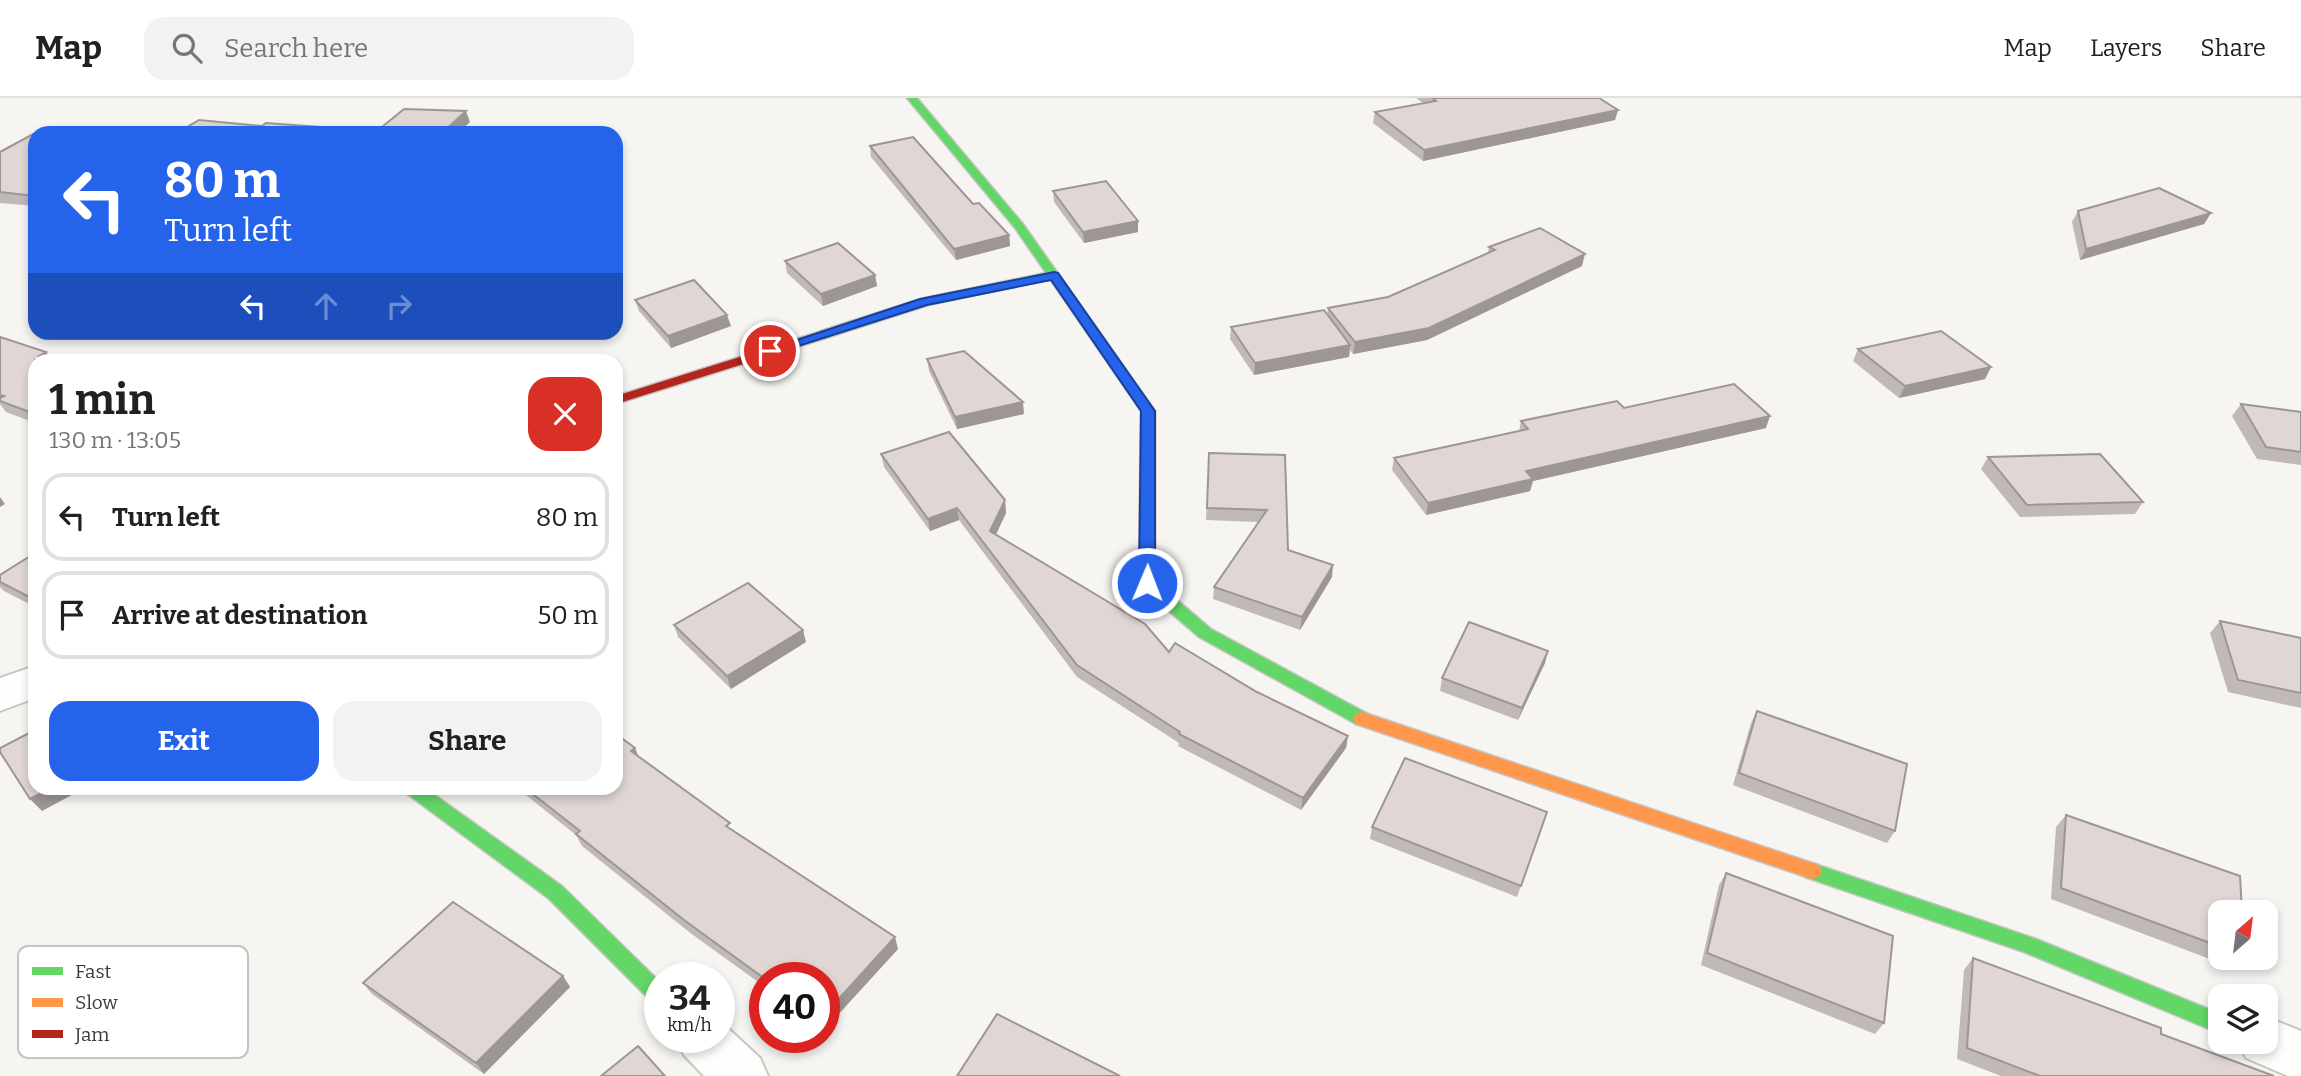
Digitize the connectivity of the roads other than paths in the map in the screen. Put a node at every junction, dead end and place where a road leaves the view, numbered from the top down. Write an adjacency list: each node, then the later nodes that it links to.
1 (912, 98): 2 (street)
2 (1054, 275): 3 (street); 8 (street)
3 (623, 398)
4 (28, 684): 5 (street)
5 (0, 695)
6 (422, 795): 7 (street)
7 (644, 980)
8 (2208, 1019)
9 (2278, 1047): 11 (street)
10 (717, 1053): 12 (street)
11 (2301, 1056)
12 (741, 1076)

